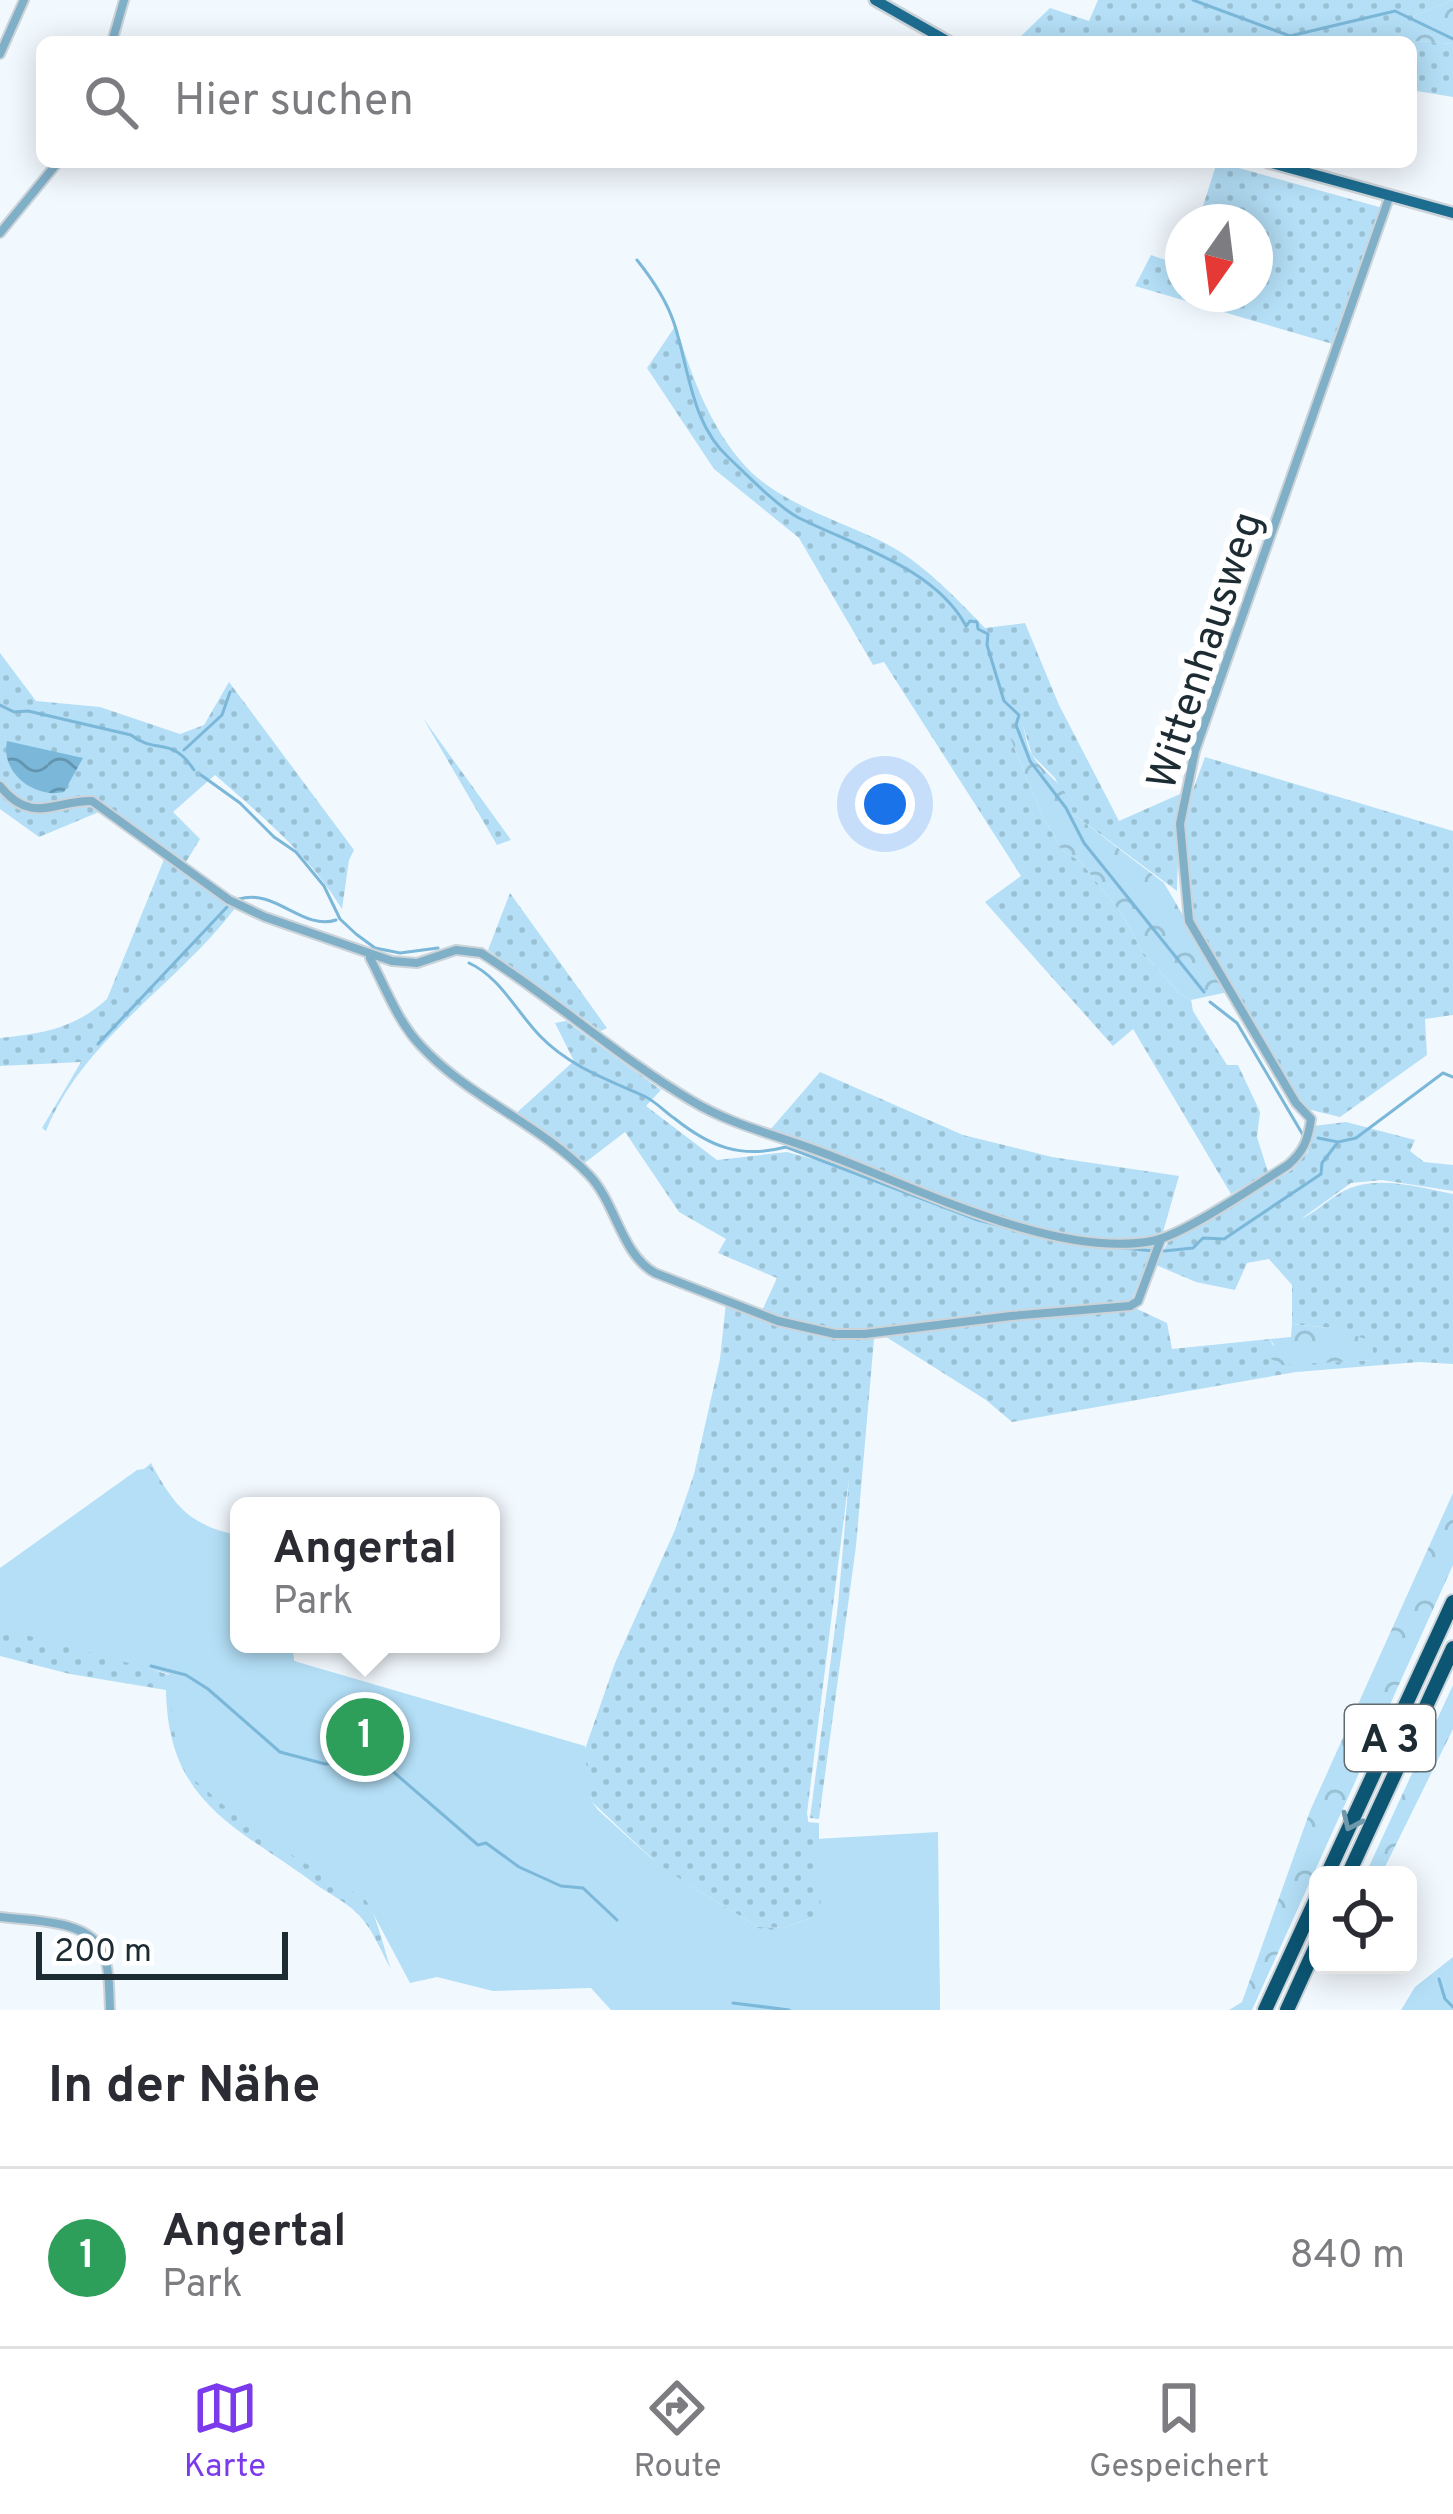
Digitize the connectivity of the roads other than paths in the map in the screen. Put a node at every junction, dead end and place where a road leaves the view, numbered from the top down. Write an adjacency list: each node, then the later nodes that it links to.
1 (24, 0): 6 (street)
2 (124, 0): 4 (street)
3 (875, 0): 5 (main road)
4 (114, 36)
5 (938, 36)
6 (0, 54)
7 (53, 168): 11 (street)
8 (1290, 168): 9 (main road)
9 (1390, 195): 10 (main road); 14 (street, Wittenhausweg)
10 (1453, 213)
11 (0, 233)
12 (0, 786): 13 (street, Wittenhausweg)
13 (370, 956): 14 (street, Wittenhausweg); 14 (street)
14 (1161, 1239)
15 (1453, 1602): 17 (highway, A 3, one-way to 17)
16 (1453, 1648): 18 (highway, A 3)
17 (1331, 1866)
18 (1352, 1866)
19 (1309, 1914): 23 (highway)
20 (0, 1917): 22 (street)
21 (1309, 1962): 24 (highway)
22 (110, 2010)
23 (1265, 2010)
24 (1287, 2010)

